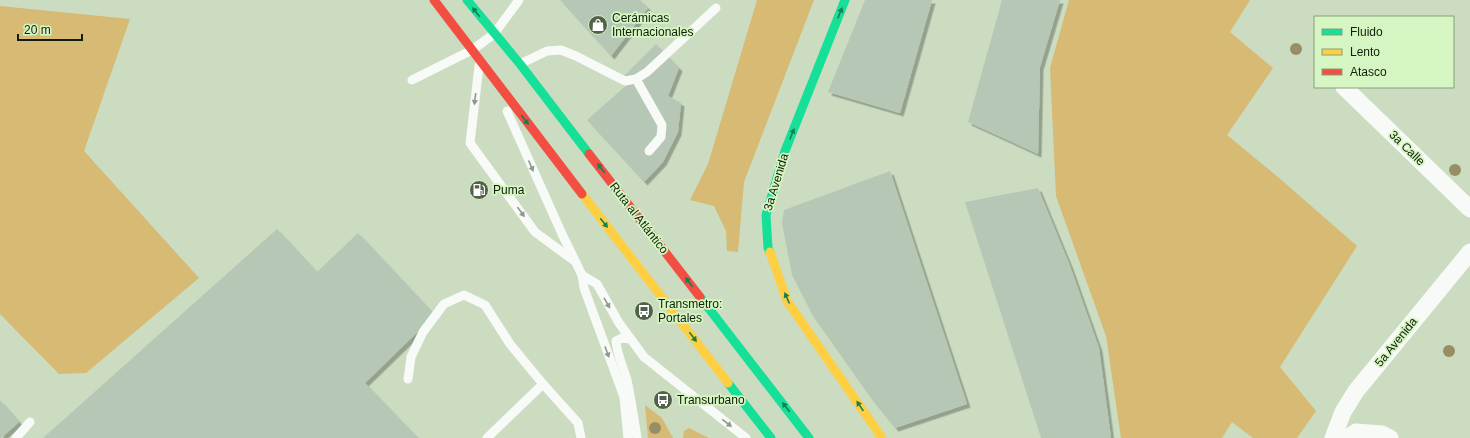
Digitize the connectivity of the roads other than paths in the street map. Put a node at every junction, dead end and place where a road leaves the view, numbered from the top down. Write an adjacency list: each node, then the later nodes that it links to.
1 (434, 0): 7 (main road)
2 (467, 0): 6 (main road, Ruta al Atlántico, one-way to 2)
3 (519, 0): 6 (lane)
4 (845, 0): 31 (main road, 3a Avenida, one-way to 4)
5 (716, 8): 11 (lane)
6 (494, 34): 7 (lane); 9 (main road, Ruta al Atlántico)
7 (472, 50): 8 (main road); 12 (lane)
8 (479, 60): 10 (main road); 17 (lane, one-way to 17)
9 (520, 64): 11 (lane); 30 (main road, Ruta al Atlántico, one-way to 9)
10 (493, 79): 17 (lane, one-way to 17); 29 (main road, one-way to 29)
11 (636, 79): 14 (lane)
12 (412, 80)
13 (1345, 88): 15 (street, 3a Calle)
14 (649, 151)
15 (1470, 209)
16 (1470, 252): 32 (street, 5a Avenida)
17 (575, 261): 18 (lane)
18 (582, 275): 19 (lane, one-way to 19); 26 (lane, one-way to 26)
19 (630, 340): 27 (lane); 28 (lane, one-way to 28)
20 (408, 379): 21 (lane)
21 (543, 384): 24 (lane); 25 (lane)
22 (30, 422): 23 (lane)
23 (16, 438)
24 (487, 438)
25 (581, 438)
26 (628, 438)
27 (637, 438)
28 (746, 438)
29 (771, 438)
30 (809, 438)
31 (882, 438)
32 (1333, 438)
33 (1346, 438): 34 (street)
34 (1390, 438)

